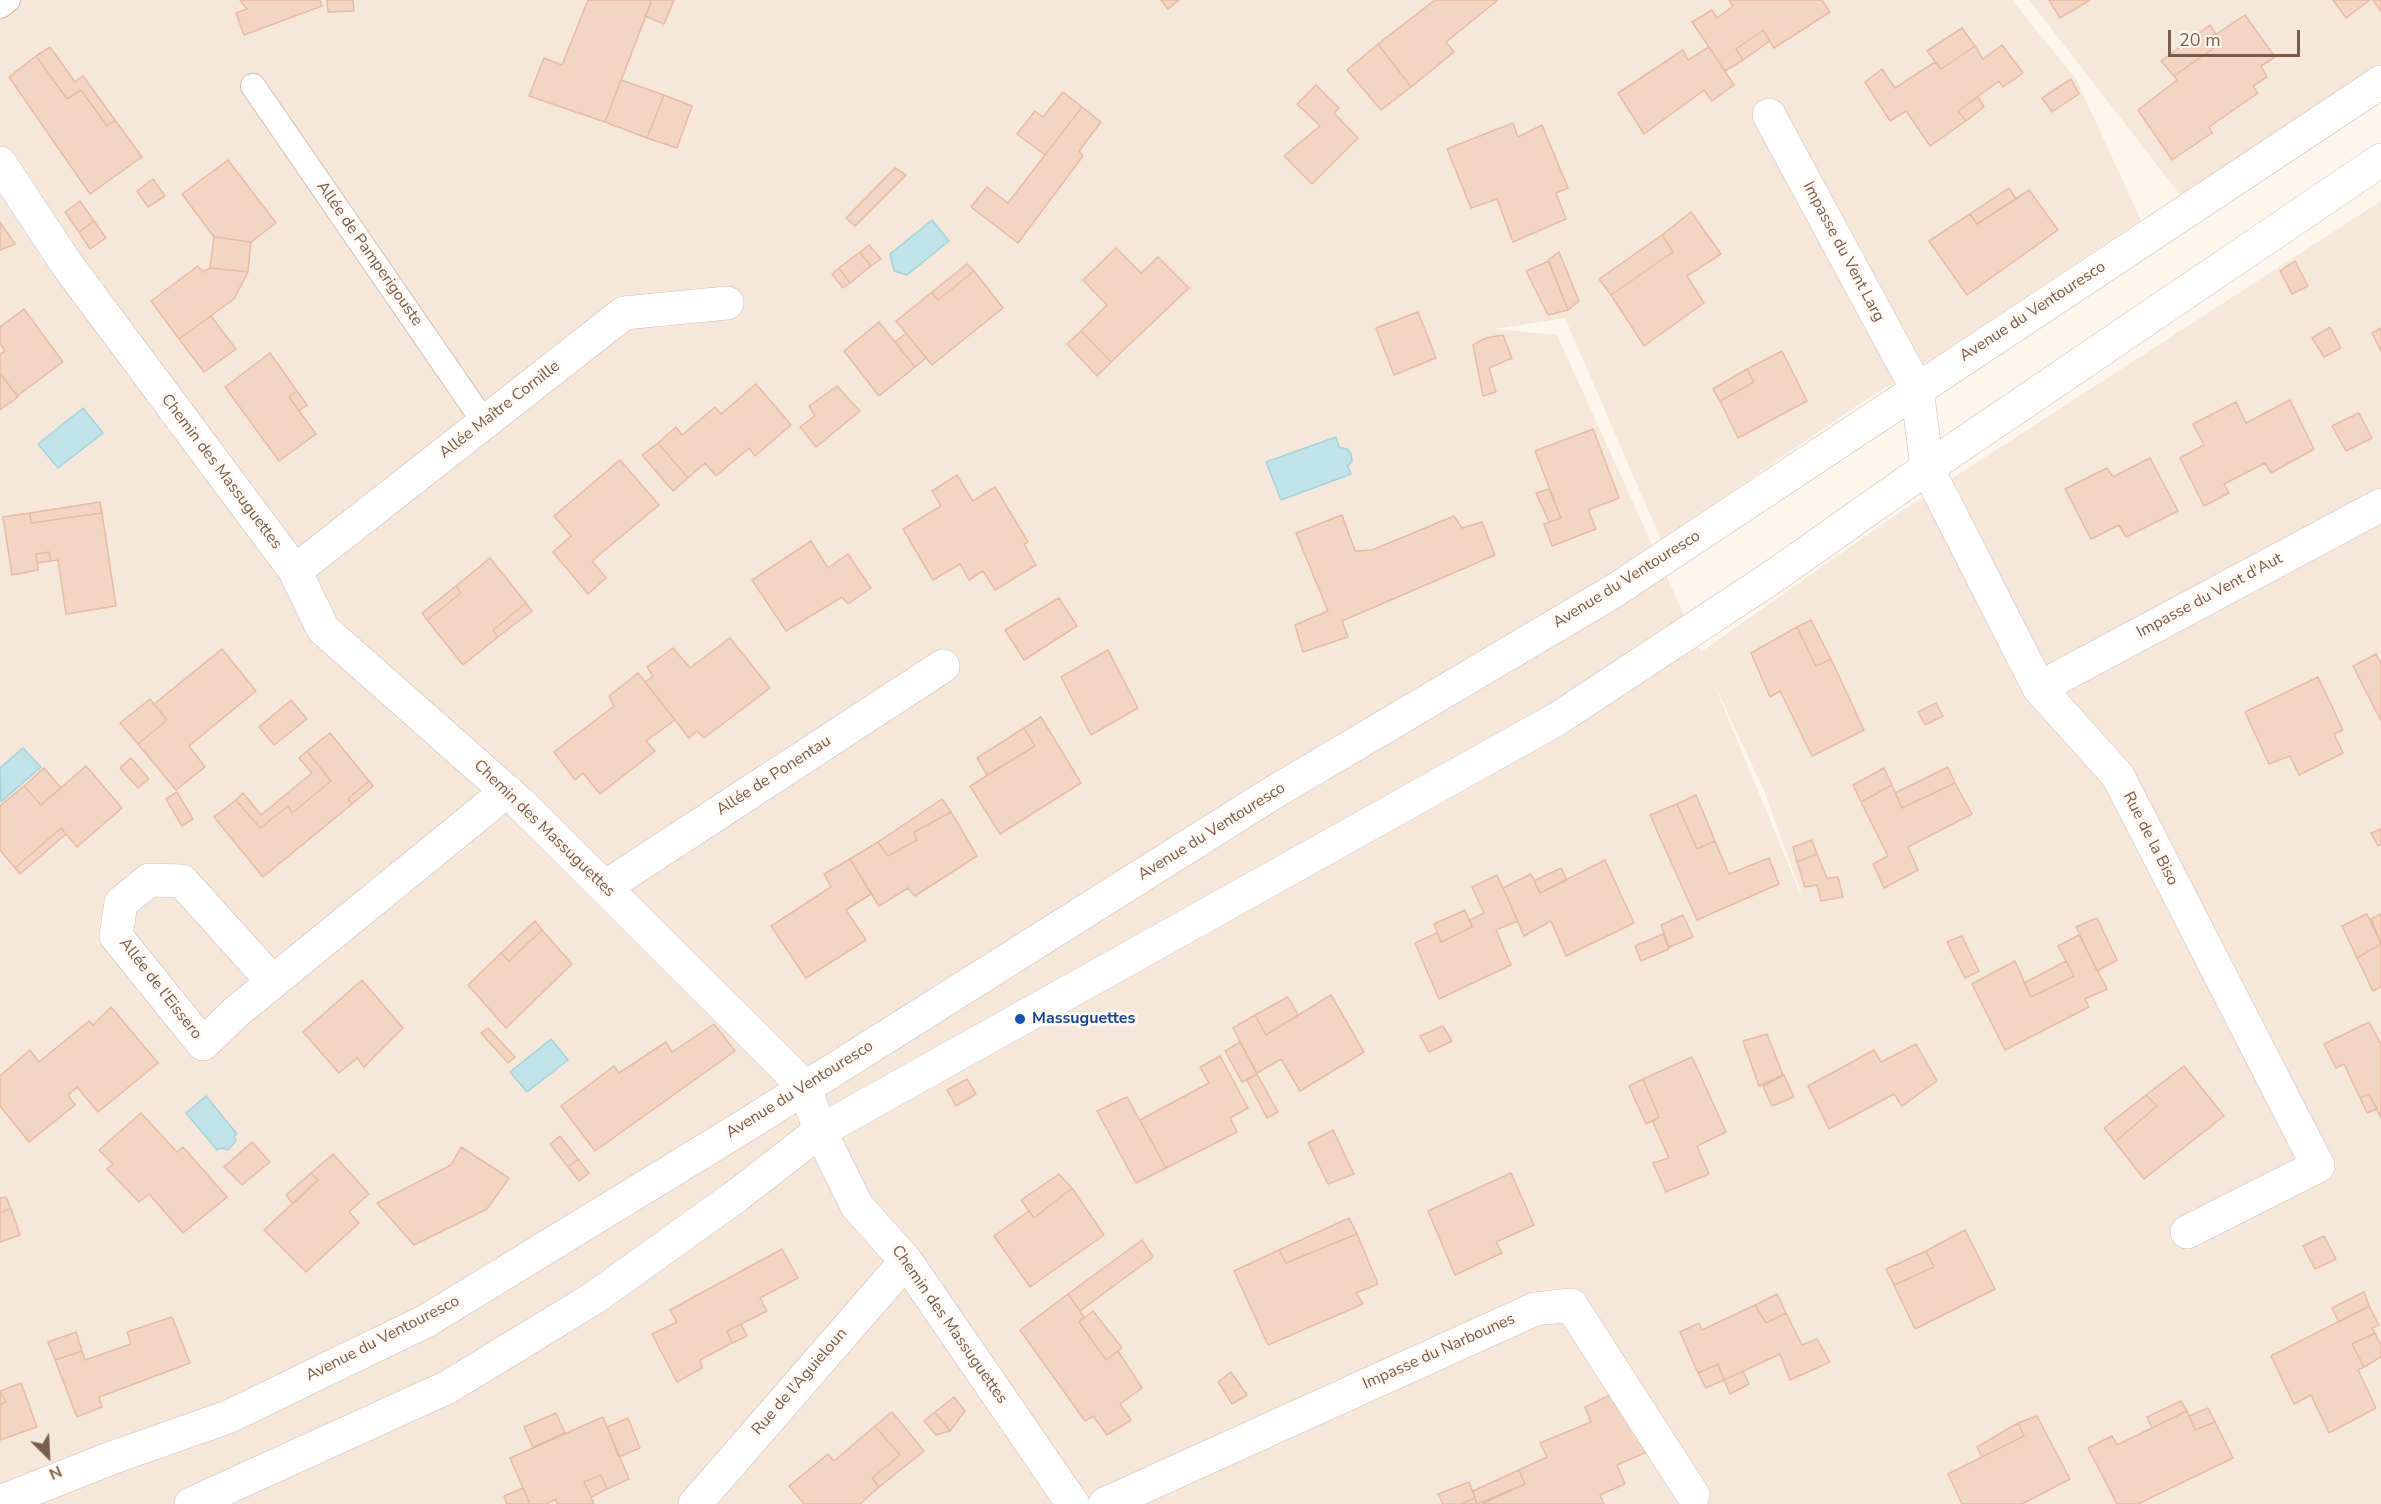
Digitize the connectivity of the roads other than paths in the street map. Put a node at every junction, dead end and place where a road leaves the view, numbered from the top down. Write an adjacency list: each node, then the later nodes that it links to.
1 (8, 0): 2 (lane)
2 (0, 6)
3 (2381, 82): 9 (street, Avenue du Ventouresco)
4 (253, 86): 10 (lane, Allée de Pamperigouste)
5 (1769, 115): 9 (street, Impasse du Vent Larg)
6 (2381, 160): 11 (street)
7 (0, 163): 13 (street, Chemin des Massuguettes)
8 (727, 303): 10 (street, Allée Maître Cornille)
9 (1917, 389): 11 (street, Rue de la Biso); 19 (street, Avenue du Ventouresco)
10 (484, 422): 13 (street, Allée Maître Cornille)
11 (1927, 468): 15 (street, Rue de la Biso); 20 (street)
12 (2381, 506): 15 (street, Impasse du Vent d'Aut)
13 (295, 571): 16 (street, Chemin des Massuguettes)
14 (943, 666): 17 (street, Allée de Ponentau)
15 (2039, 687): 21 (street, Rue de la Biso)
16 (507, 791): 17 (street, Chemin des Massuguettes); 18 (street, Allée de l'Eissero)
17 (605, 887): 19 (street, Chemin des Massuguettes)
18 (273, 982): 18 (street, Allée de l'Eissero)
19 (805, 1087): 20 (street, Chemin des Massuguettes); 24 (street, Avenue du Ventouresco)
20 (820, 1131): 22 (street, Chemin des Massuguettes); 25 (street)
21 (2187, 1232)
22 (906, 1261): 26 (street, Rue de l'Aguieloun); 27 (street, Chemin des Massuguettes)
23 (1693, 1495): 28 (street, Impasse du Narbounes)
24 (0, 1502)
25 (191, 1504)
26 (695, 1504)
27 (1073, 1504)
28 (1105, 1504)

